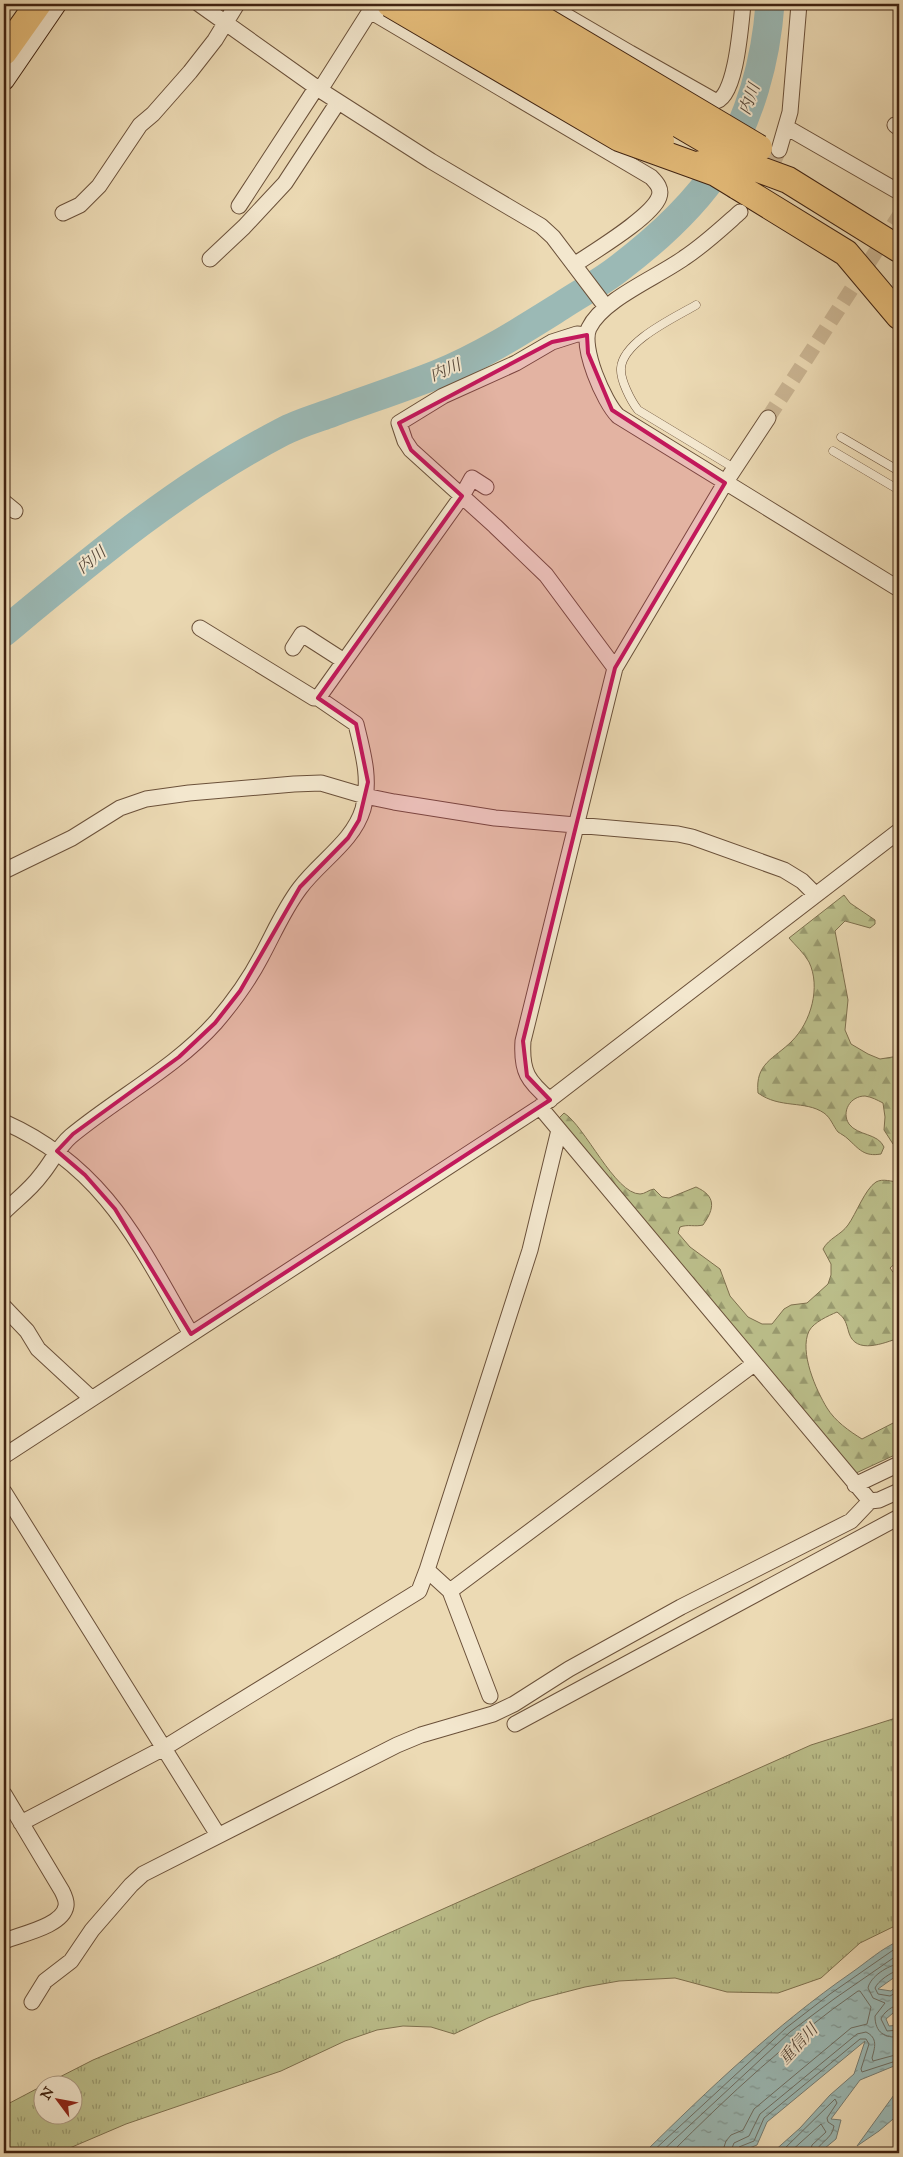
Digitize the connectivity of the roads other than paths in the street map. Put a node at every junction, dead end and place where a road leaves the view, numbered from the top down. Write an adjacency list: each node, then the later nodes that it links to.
1 (16, 4): 13 (highway)
2 (38, 4): 15 (highway)
3 (56, 4): 17 (main road)
4 (199, 4): 14 (street)
5 (237, 4): 14 (street)
6 (428, 4): 22 (highway, bridge)
7 (474, 4): 22 (highway, bridge)
8 (517, 4): 22 (highway, bridge)
9 (546, 4): 16 (street)
10 (743, 4): 16 (street)
11 (800, 4): 20 (street)
12 (374, 6): 18 (street); 21 (street); 22 (highway, bridge)
13 (4, 23)
14 (225, 23): 18 (street); 26 (street)
15 (4, 52)
16 (630, 53): 21 (street)
17 (4, 80)
18 (318, 89): 19 (street); 24 (street)
19 (338, 102): 28 (street); 29 (street)
20 (786, 127): 22 (street); 23 (street)
21 (581, 135): 29 (street)
22 (748, 164): 27 (highway); 32 (highway)
23 (899, 192)
24 (239, 206)
25 (740, 212): 30 (street)
26 (63, 213)
27 (899, 249)
28 (210, 259)
29 (577, 268): 30 (street)
30 (603, 304): 33 (street)
31 (696, 305): 37 (lane)
32 (899, 316)
33 (587, 335): 39 (street); 42 (street)
34 (768, 418): 37 (street)
35 (841, 437): 38 (lane)
36 (833, 451): 41 (lane)
37 (734, 468): 39 (street)
38 (899, 471)
39 (725, 483): 43 (street); 47 (street)
40 (486, 487): 42 (street)
41 (899, 490)
42 (462, 496): 46 (street); 47 (street)
43 (899, 590)
44 (200, 628): 48 (street)
45 (293, 648): 46 (street)
46 (344, 661): 48 (street)
47 (615, 668): 50 (street)
48 (318, 698): 49 (street)
49 (365, 796): 50 (street); 52 (street); 57 (street)
50 (576, 826): 53 (street); 54 (street)
51 (899, 831): 53 (street)
52 (4, 871)
53 (816, 895): 54 (street)
54 (545, 1104): 56 (street); 60 (street)
55 (4, 1122): 57 (street)
56 (559, 1130): 61 (street); 70 (street)
57 (57, 1151): 58 (street); 60 (street)
58 (4, 1212)
59 (4, 1307): 62 (street)
60 (191, 1334): 62 (street)
61 (754, 1364): 65 (street); 71 (street)
62 (91, 1398): 63 (street)
63 (5, 1453)
64 (899, 1464): 65 (street)
65 (855, 1485): 68 (street)
66 (899, 1491): 68 (street)
67 (4, 1492): 74 (street)
68 (870, 1501): 77 (street)
69 (899, 1517): 73 (street)
70 (427, 1570): 71 (street); 74 (street)
71 (450, 1591): 72 (street)
72 (490, 1696)
73 (515, 1724)
74 (164, 1748): 76 (street); 77 (street)
75 (4, 1794): 76 (street)
76 (22, 1823): 78 (street)
77 (218, 1835): 79 (street)
78 (4, 1941)
79 (32, 2002)

